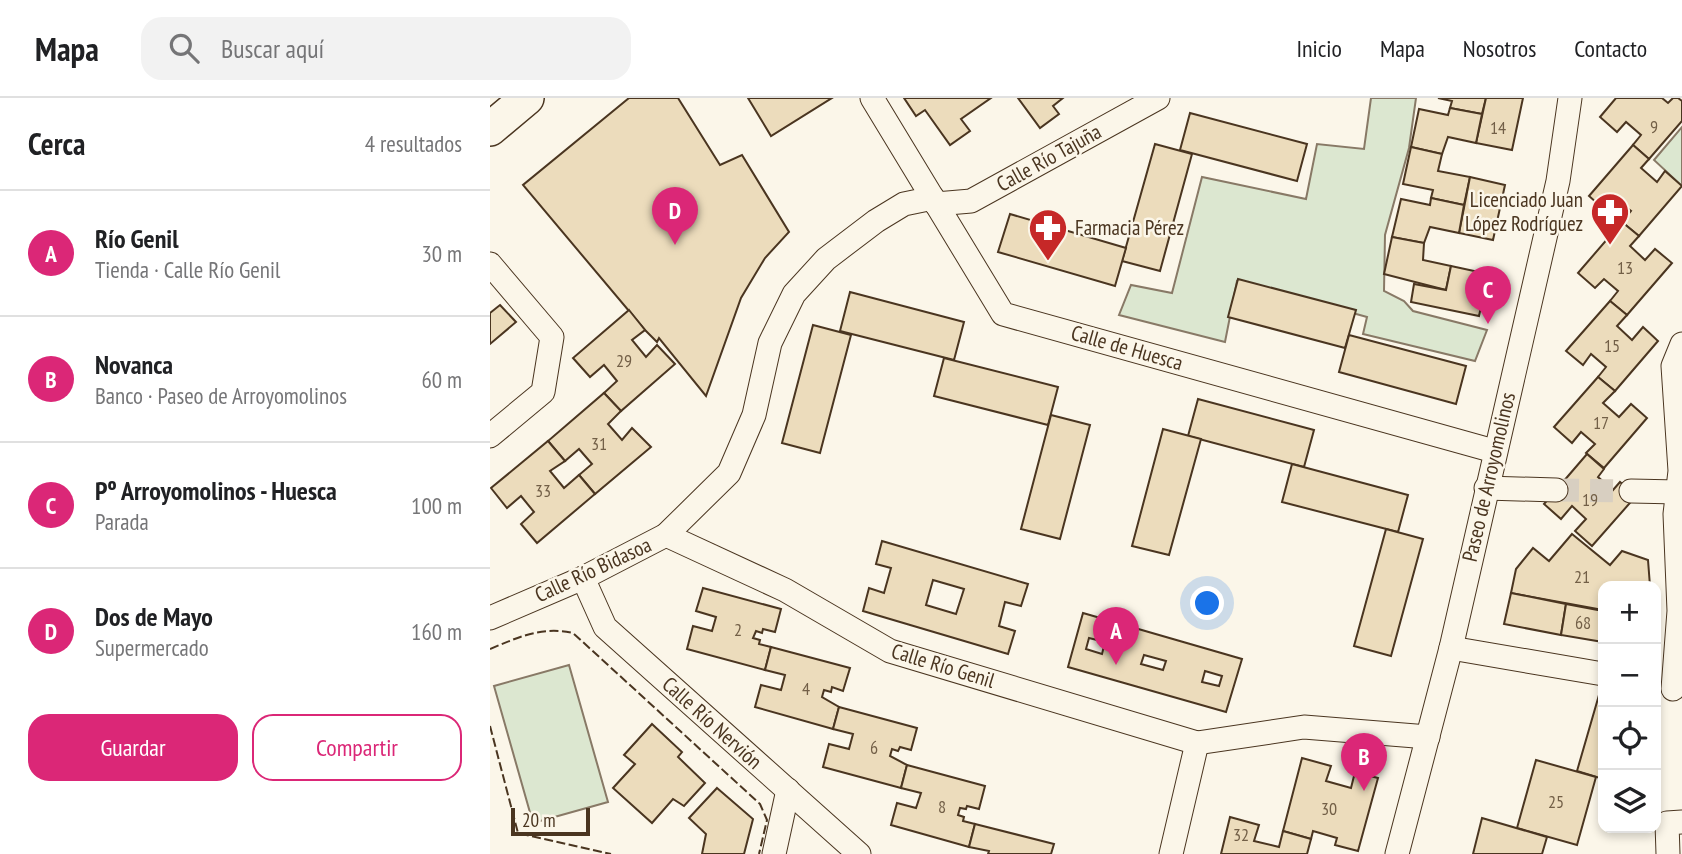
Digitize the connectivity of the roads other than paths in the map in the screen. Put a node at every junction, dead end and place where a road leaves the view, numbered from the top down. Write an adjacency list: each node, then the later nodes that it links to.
1 (527, 98): 5 (street)
2 (872, 98): 6 (street, Calle de Huesca)
3 (1158, 98): 6 (street, Calle Río Tajuña)
4 (1570, 98): 10 (street, Paseo de Arroyomolinos)
5 (490, 129)
6 (935, 201): 10 (street, Calle de Huesca); 15 (street, Calle Río Bidasoa)
7 (490, 264): 9 (street)
8 (1682, 344): 14 (street)
9 (490, 436)
10 (1494, 451): 11 (street, Paseo de Arroyomolinos)
11 (1486, 488): 12 (street); 18 (street, Paseo de Arroyomolinos)
12 (1556, 490)
13 (1631, 491): 14 (street)
14 (1678, 492): 20 (street)
15 (666, 535): 16 (street, Calle Río Bidasoa); 22 (street, Calle Río Genil)
16 (583, 578): 17 (street, Calle Río Bidasoa); 23 (street, Calle Río Nervión)
17 (490, 618)
18 (1451, 648): 19 (street); 21 (street, Paseo de Arroyomolinos)
19 (1598, 673)
20 (1670, 688)
21 (1428, 737): 22 (street, Calle Río Genil); 28 (street, Paseo de Arroyomolinos)
22 (1197, 743): 27 (street)
23 (788, 790): 25 (street); 26 (street, Calle Río Nervión)
24 (1682, 822): 29 (street)
25 (774, 854)
26 (859, 854)
27 (1171, 854)
28 (1397, 854)
29 (1668, 854)

